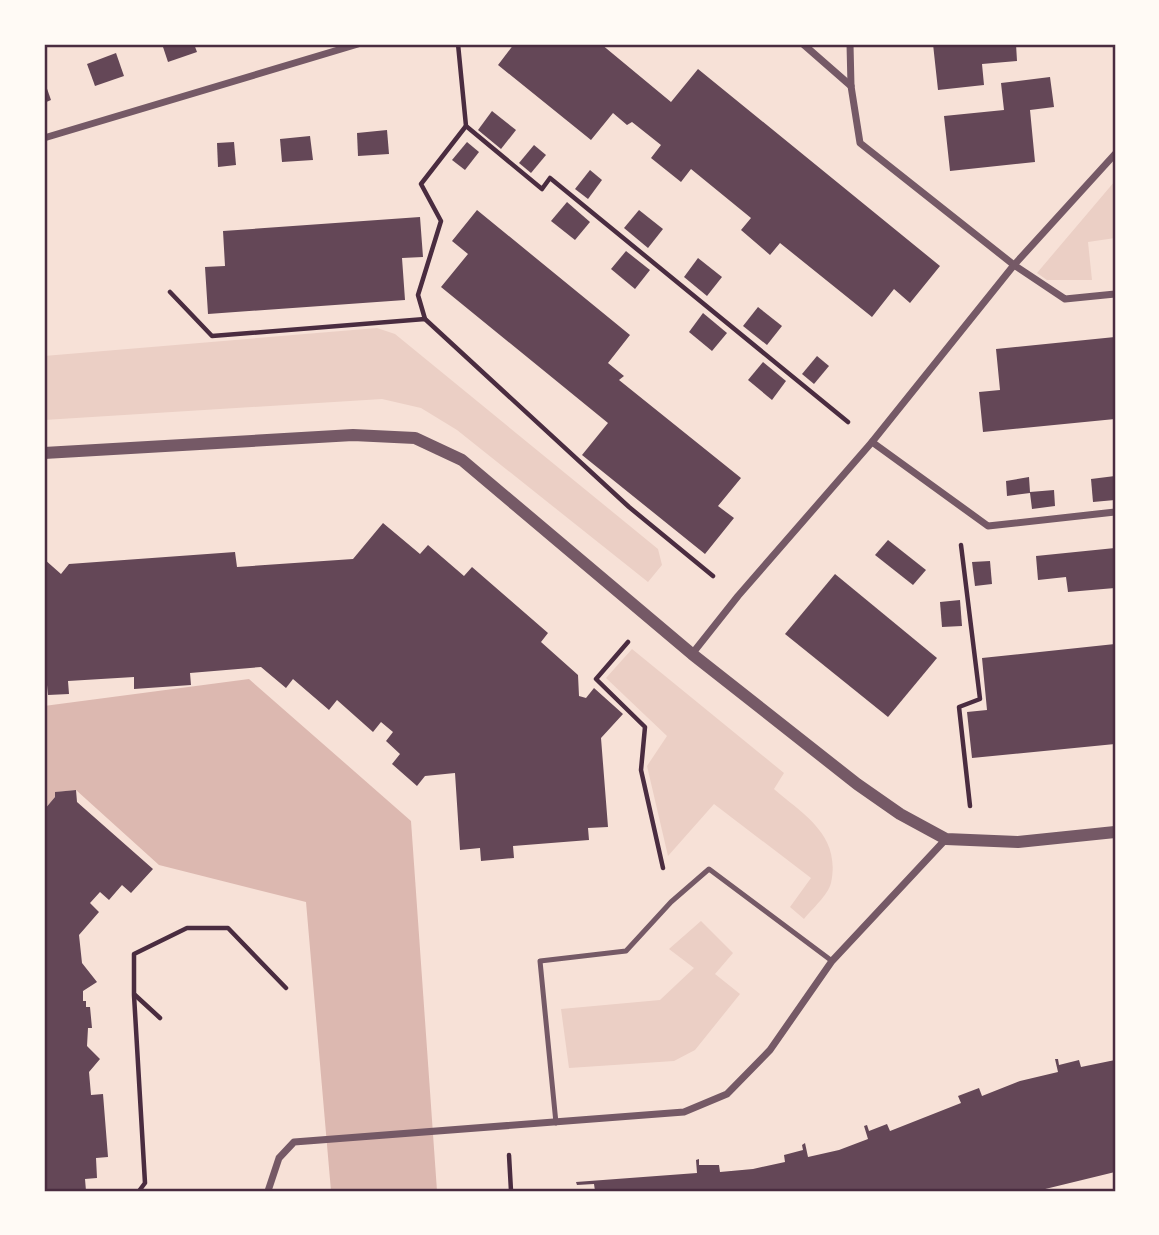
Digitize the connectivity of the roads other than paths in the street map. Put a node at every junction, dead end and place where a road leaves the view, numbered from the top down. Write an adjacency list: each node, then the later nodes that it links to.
1 (358, 44): 5 (street)
2 (803, 44): 4 (street)
3 (850, 44): 4 (street)
4 (851, 86): 7 (street)
5 (44, 138)
6 (1115, 154): 7 (street)
7 (1014, 265): 8 (street); 9 (street)
8 (1115, 294)
9 (872, 442): 11 (street); 12 (street)
10 (44, 453): 12 (street)
11 (1115, 512)
12 (692, 654): 14 (street)
13 (1115, 832): 14 (street)
14 (946, 839): 15 (street)
15 (832, 961): 16 (street); 16 (lane)
16 (556, 1123): 17 (street)
17 (268, 1191)

